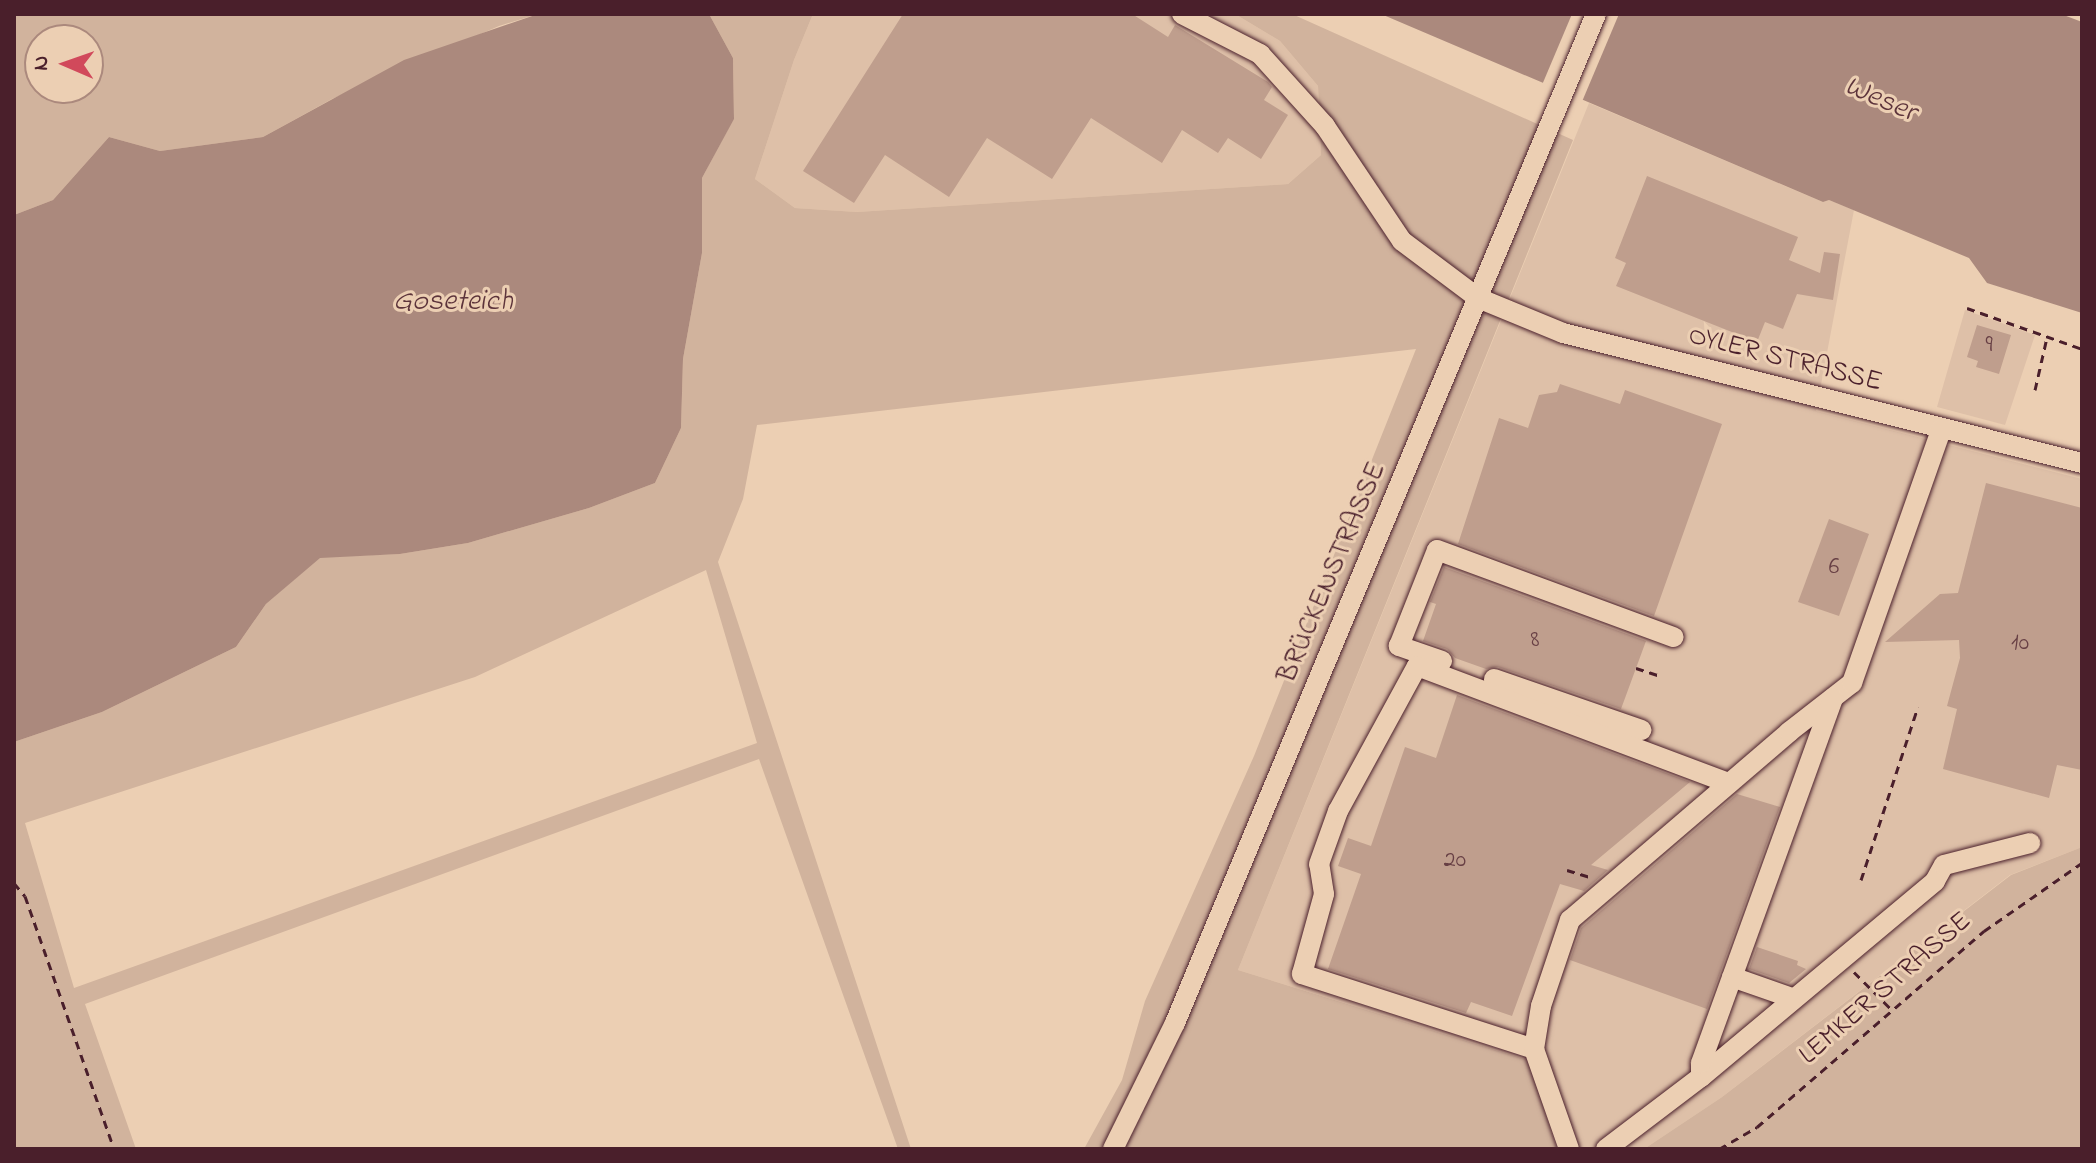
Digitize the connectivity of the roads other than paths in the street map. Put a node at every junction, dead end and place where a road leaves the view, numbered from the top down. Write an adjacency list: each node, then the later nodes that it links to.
1 (1182, 14): 3 (street, OYLER STRASSE)
2 (1596, 14): 3 (street, BRÜCKENSTRASSE)
3 (1478, 298): 4 (street, OYLER STRASSE); 15 (street, BRÜCKENSTRASSE)
4 (1942, 428): 5 (street, OYLER STRASSE); 7 (street)
5 (2082, 463)
6 (1673, 637): 8 (street)
7 (1833, 698): 9 (street); 11 (street)
8 (1641, 730)
9 (1729, 783): 13 (street); 13 (street)
10 (2030, 843): 12 (street)
11 (1732, 977): 12 (street); 14 (street)
12 (1792, 998): 14 (street)
13 (1534, 1049): 16 (street)
14 (1701, 1077): 17 (street)
15 (1113, 1149)
16 (1569, 1149)
17 (1606, 1149)

